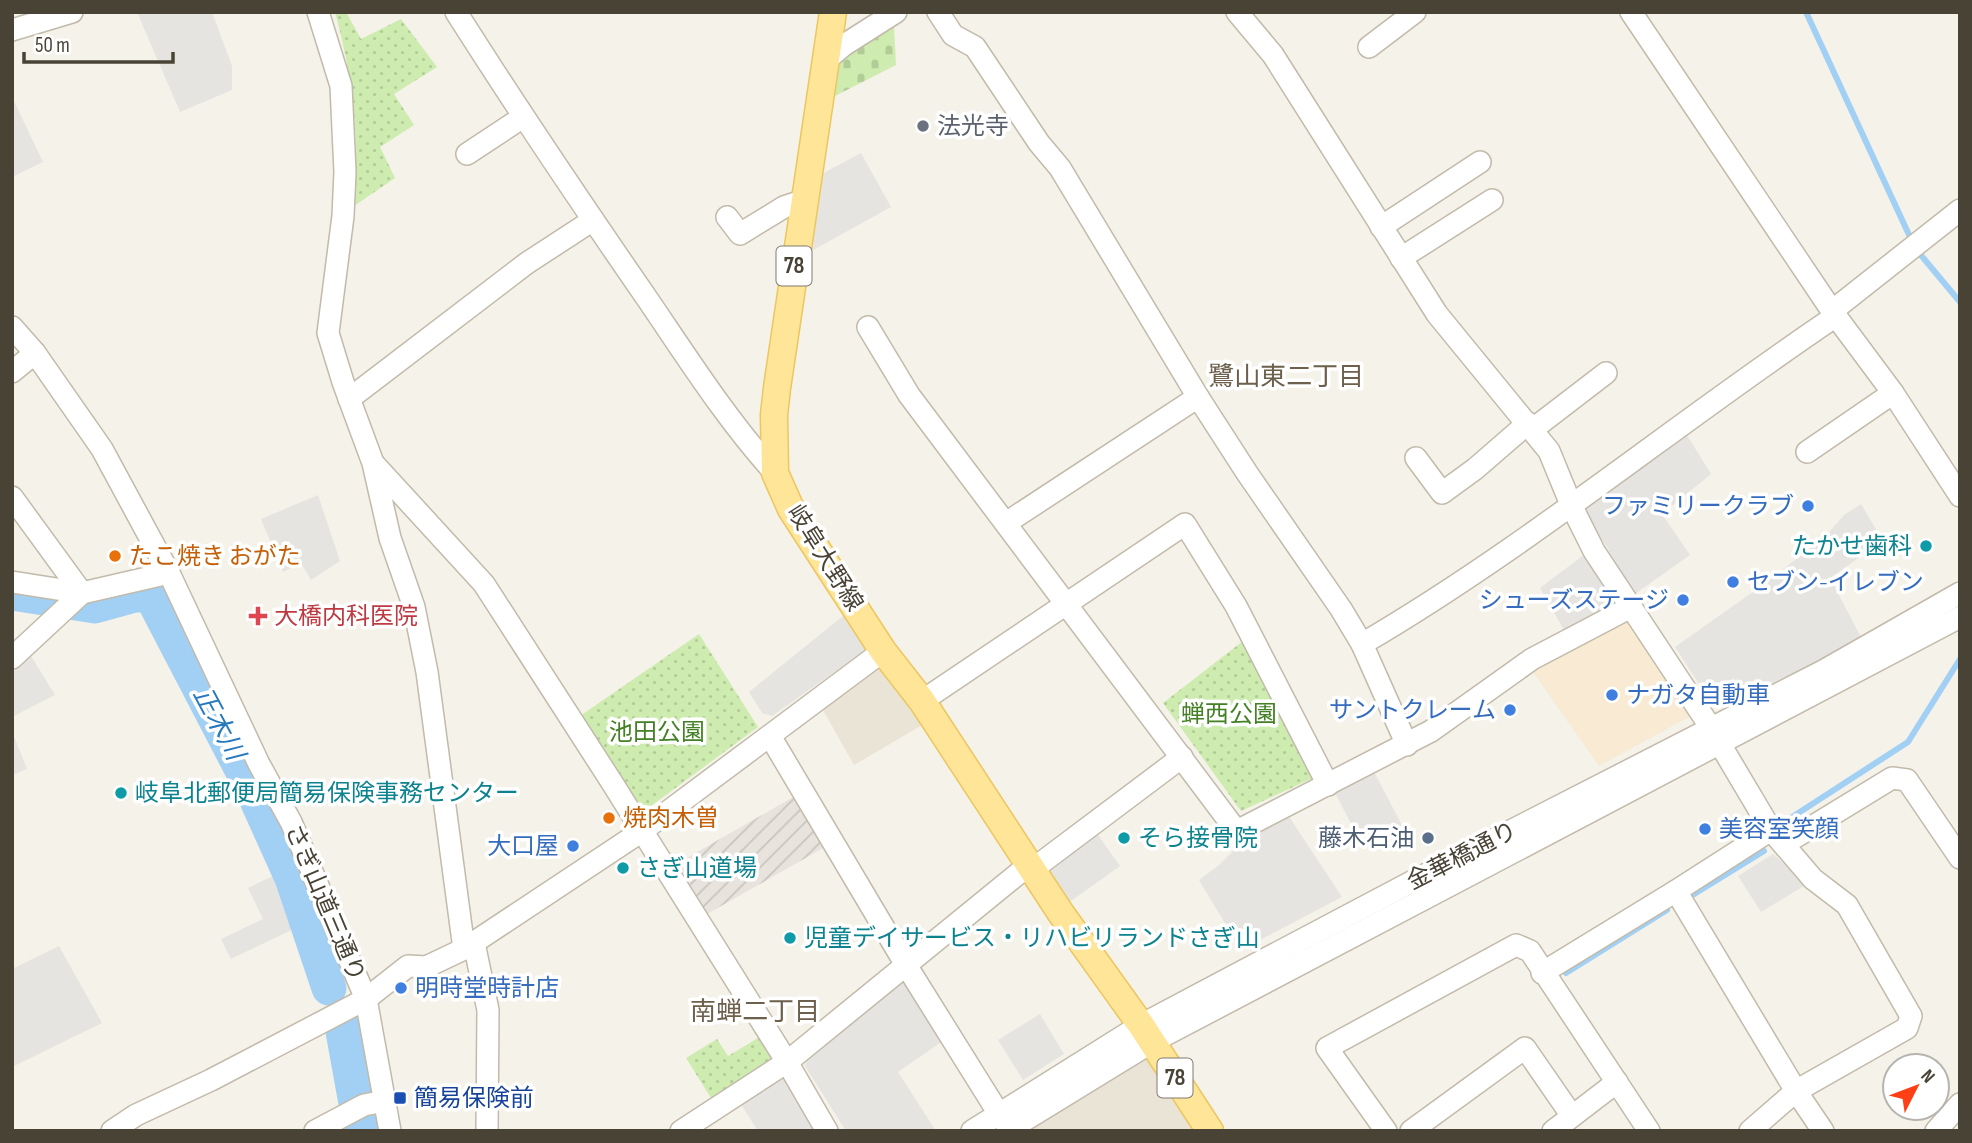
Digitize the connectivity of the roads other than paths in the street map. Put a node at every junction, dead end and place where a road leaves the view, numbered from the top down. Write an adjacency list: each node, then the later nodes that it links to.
1 (72, 12): 10 (street)
2 (318, 12): 31 (street)
3 (456, 12): 13 (street)
4 (833, 12): 12 (main road, 岐阜大野線 / 78)
5 (895, 12): 12 (street)
6 (938, 12): 30 (street)
7 (1237, 12): 21 (street)
8 (1415, 12): 11 (street)
9 (1631, 12): 23 (street)
10 (12, 30)
11 (1368, 47)
12 (827, 60): 16 (main road, 岐阜大野線 / 78)
13 (523, 117): 14 (street); 20 (street)
14 (467, 154)
15 (1480, 162): 21 (street)
16 (805, 200): 19 (street); 36 (main road, 岐阜大野線 / 78)
17 (1492, 200): 22 (street)
18 (1960, 209): 23 (street)
19 (727, 217)
20 (593, 220): 31 (street); 36 (street)
21 (1381, 227): 22 (street)
22 (1401, 258): 32 (street)
23 (1834, 314): 29 (street); 39 (street)
24 (12, 327): 26 (street, さぎ山道三通り)
25 (867, 327): 40 (street)
26 (36, 353): 27 (street); 41 (street, さぎ山道三通り)
27 (12, 372)
28 (1606, 373): 32 (street)
29 (1893, 393): 33 (street); 37 (street)
30 (1199, 397): 40 (street); 48 (street)
31 (349, 399): 35 (street)
32 (1530, 426): 34 (street); 39 (street)
33 (1807, 452)
34 (1416, 458)
35 (373, 463): 57 (street); 62 (street)
36 (775, 473): 49 (main road, 岐阜大野線 / 78)
37 (1960, 496)
38 (12, 497): 44 (street)
39 (1572, 507): 46 (street); 48 (street)
40 (1006, 523): 45 (street)
41 (169, 573): 44 (street); 65 (street, さぎ山道三通り)
42 (16, 578): 44 (street)
43 (1960, 593): 53 (street, 金華橋通り)
44 (75, 600): 50 (street)
45 (1067, 603): 51 (street); 55 (street); 56 (street)
46 (1631, 607): 53 (street); 54 (street)
47 (1960, 617): 53 (street, 金華橋通り)
48 (1362, 644): 54 (street)
49 (883, 651): 51 (main road, 岐阜大野線 / 78); 52 (street)
50 (12, 657)
51 (922, 701): 60 (main road, 岐阜大野線 / 78)
52 (770, 736): 57 (street); 63 (street)
53 (1715, 736): 58 (street); 66 (street, 金華橋通り)
54 (1407, 745): 56 (street)
55 (1182, 757): 56 (street); 60 (street)
56 (1328, 785)
57 (642, 831): 62 (street); 67 (street)
58 (1778, 837): 59 (street); 61 (street); 69 (street)
59 (1960, 858)
60 (1031, 866): 63 (street); 66 (main road, 岐阜大野線 / 78)
61 (1676, 891): 64 (street); 69 (street)
62 (469, 946): 65 (street); 77 (street)
63 (906, 965): 67 (street); 73 (street)
64 (1542, 973): 68 (street); 82 (street)
65 (366, 999): 70 (street, さぎ山道三通り); 74 (street)
66 (1146, 1033): 73 (street, 金華橋通り); 81 (main road, 78)
67 (787, 1062): 78 (street); 79 (street)
68 (1617, 1082): 72 (street); 85 (street)
69 (1796, 1091): 86 (street); 87 (street)
70 (385, 1101): 75 (street); 76 (street, さぎ山道三通り)
71 (1960, 1104): 88 (street)
72 (1572, 1116): 83 (street); 84 (street)
73 (1003, 1122): 80 (street, 金華橋通り)
74 (112, 1131)
75 (315, 1131)
76 (390, 1131)
77 (487, 1131)
78 (681, 1131)
79 (827, 1131)
80 (972, 1131)
81 (1210, 1131)
82 (1385, 1131)
83 (1410, 1131)
84 (1553, 1131)
85 (1649, 1131)
86 (1750, 1131)
87 (1823, 1131)
88 (1936, 1131)

